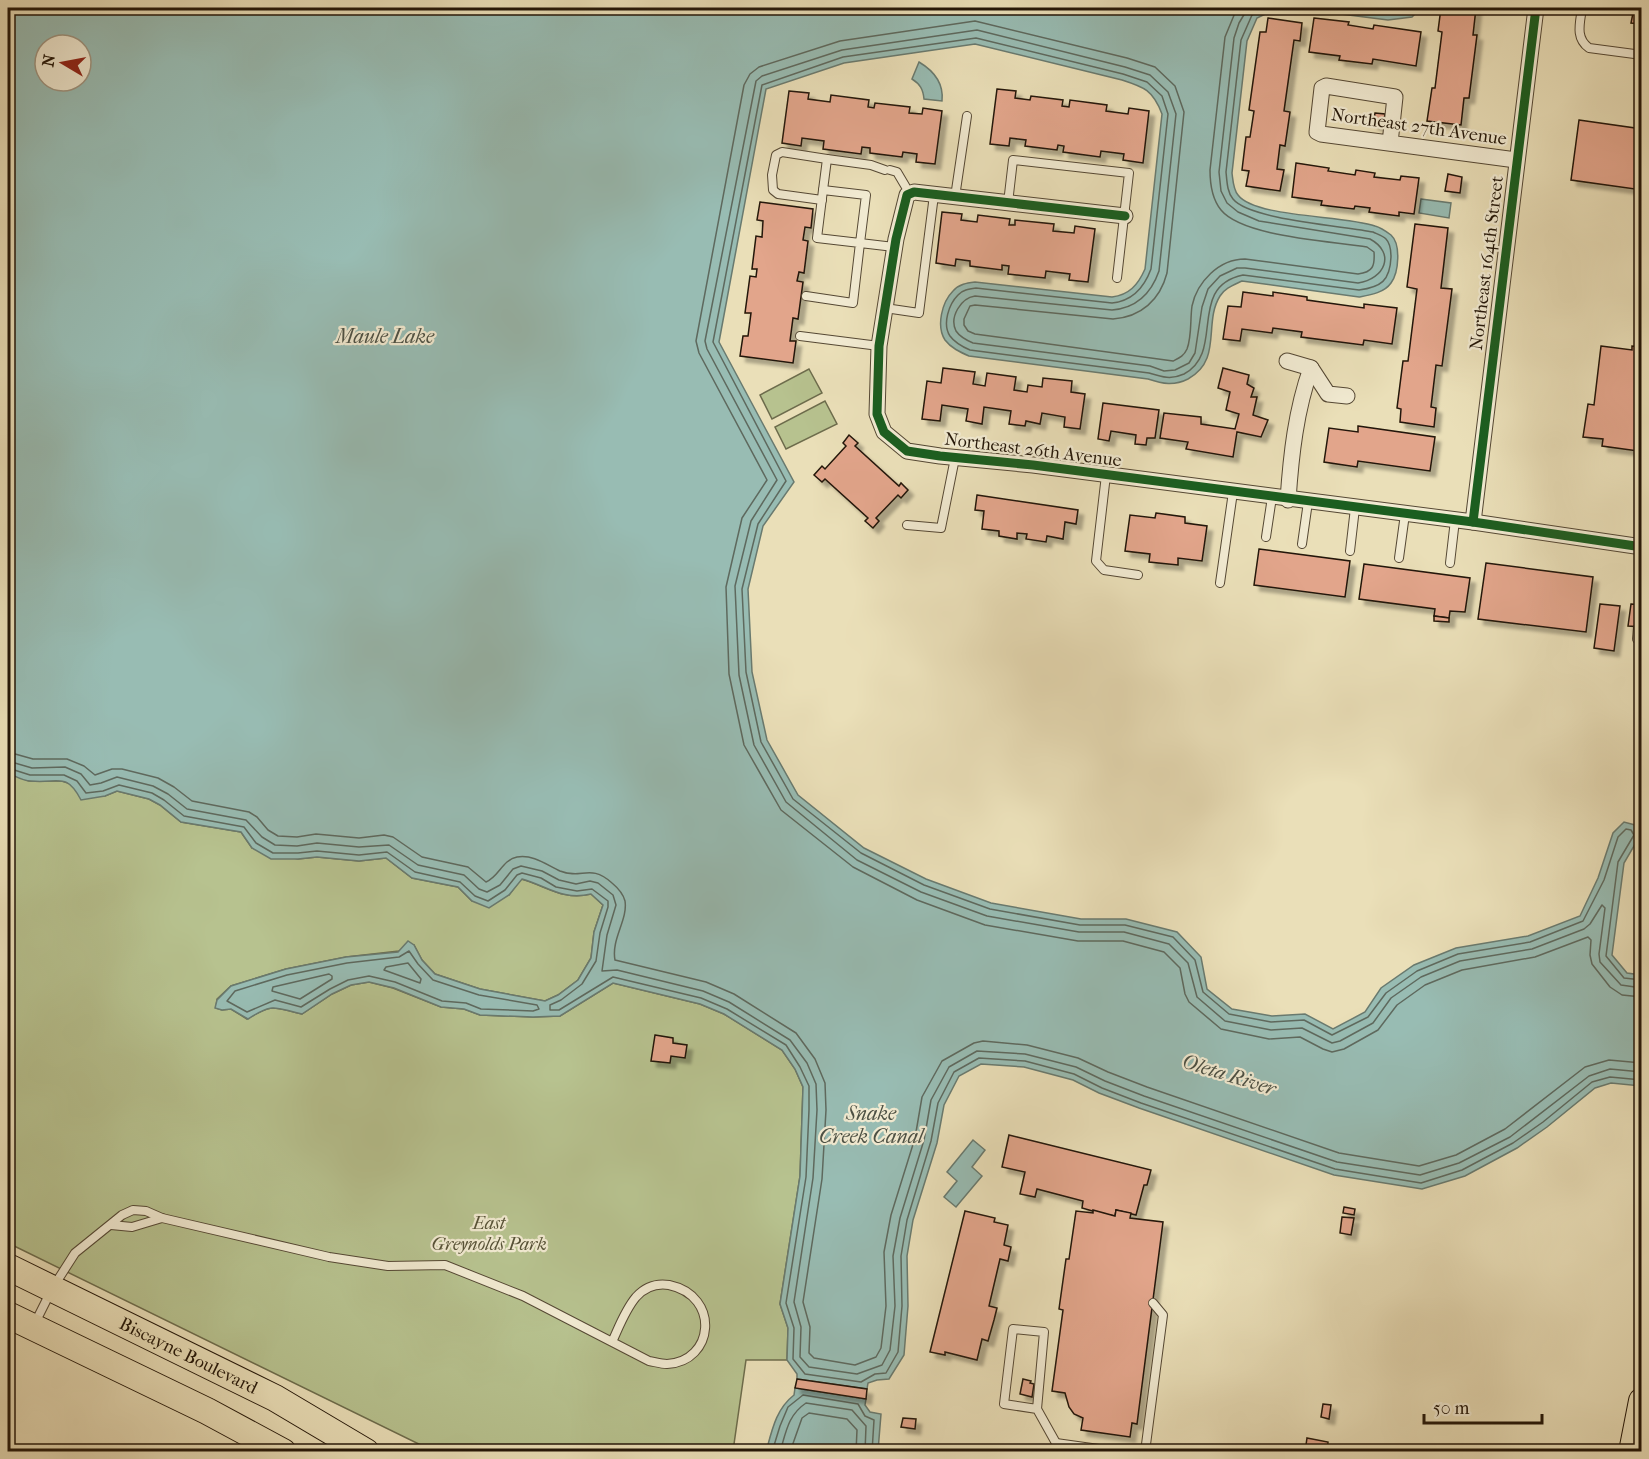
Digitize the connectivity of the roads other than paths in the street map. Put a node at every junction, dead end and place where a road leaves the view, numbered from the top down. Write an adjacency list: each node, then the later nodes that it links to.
1 (1536, 8): 7 (street, Northeast 164th Street)
2 (1582, 8): 3 (lane)
3 (1641, 55)
4 (967, 116): 11 (lane)
5 (1389, 143): 5 (street, Northeast 27th Avenue); 7 (street, Northeast 27th Avenue)
6 (827, 159): 8 (lane); 9 (lane); 12 (lane)
7 (1516, 160): 34 (street, Northeast 164th Street)
8 (823, 190): 12 (lane); 15 (lane)
9 (910, 194): 10 (street); 16 (street, Northeast 26th Avenue)
10 (934, 195): 11 (street); 19 (lane)
11 (955, 197): 13 (street)
12 (822, 200): 15 (lane)
13 (1008, 203): 14 (street); 14 (lane)
14 (1125, 216): 17 (lane)
15 (860, 243): 16 (lane); 18 (lane)
16 (894, 247): 19 (street, Northeast 26th Avenue)
17 (1117, 278)
18 (806, 297)
19 (885, 308): 21 (street, Northeast 26th Avenue)
20 (801, 336): 21 (lane)
21 (879, 346): 25 (street, Northeast 26th Avenue)
22 (1287, 361): 23 (street)
23 (1311, 368): 24 (street); 29 (street)
24 (1347, 396)
25 (955, 458): 26 (street, Northeast 26th Avenue); 35 (lane)
26 (1106, 475): 27 (street, Northeast 26th Avenue); 42 (lane)
27 (1233, 492): 28 (street, Northeast 26th Avenue); 43 (lane)
28 (1272, 497): 29 (street, Northeast 26th Avenue); 36 (lane)
29 (1288, 500): 30 (street, Northeast 26th Avenue)
30 (1308, 502): 31 (street, Northeast 26th Avenue); 37 (lane)
31 (1355, 508): 32 (street, Northeast 26th Avenue); 39 (lane)
32 (1405, 514): 33 (street, Northeast 26th Avenue); 40 (lane)
33 (1455, 520): 34 (street, Northeast 26th Avenue); 41 (lane)
34 (1473, 522): 38 (street, Northeast 26th Avenue)
35 (907, 525)
36 (1266, 537)
37 (1302, 544)
38 (1641, 547)
39 (1350, 551)
40 (1399, 558)
41 (1450, 563)
42 (1138, 575)
43 (1220, 583)
44 (1638, 628): 45 (lane)
45 (1641, 639)
46 (162, 1218): 47 (lane); 47 (lane); 53 (lane)
47 (111, 1226): 49 (lane)
48 (8, 1267): 49 (main road, Biscayne Boulevard)
49 (52, 1289): 52 (lane); 58 (main road, Biscayne Boulevard)
50 (1153, 1303): 60 (lane)
51 (8, 1315): 52 (main road)
52 (33, 1327): 57 (main road)
53 (612, 1342): 53 (lane)
54 (1641, 1401): 61 (main road)
55 (1037, 1409): 55 (lane); 56 (lane)
56 (1055, 1447): 59 (lane)
57 (283, 1452)
58 (366, 1452)
59 (1120, 1452)
60 (1145, 1452)
61 (1632, 1452)

